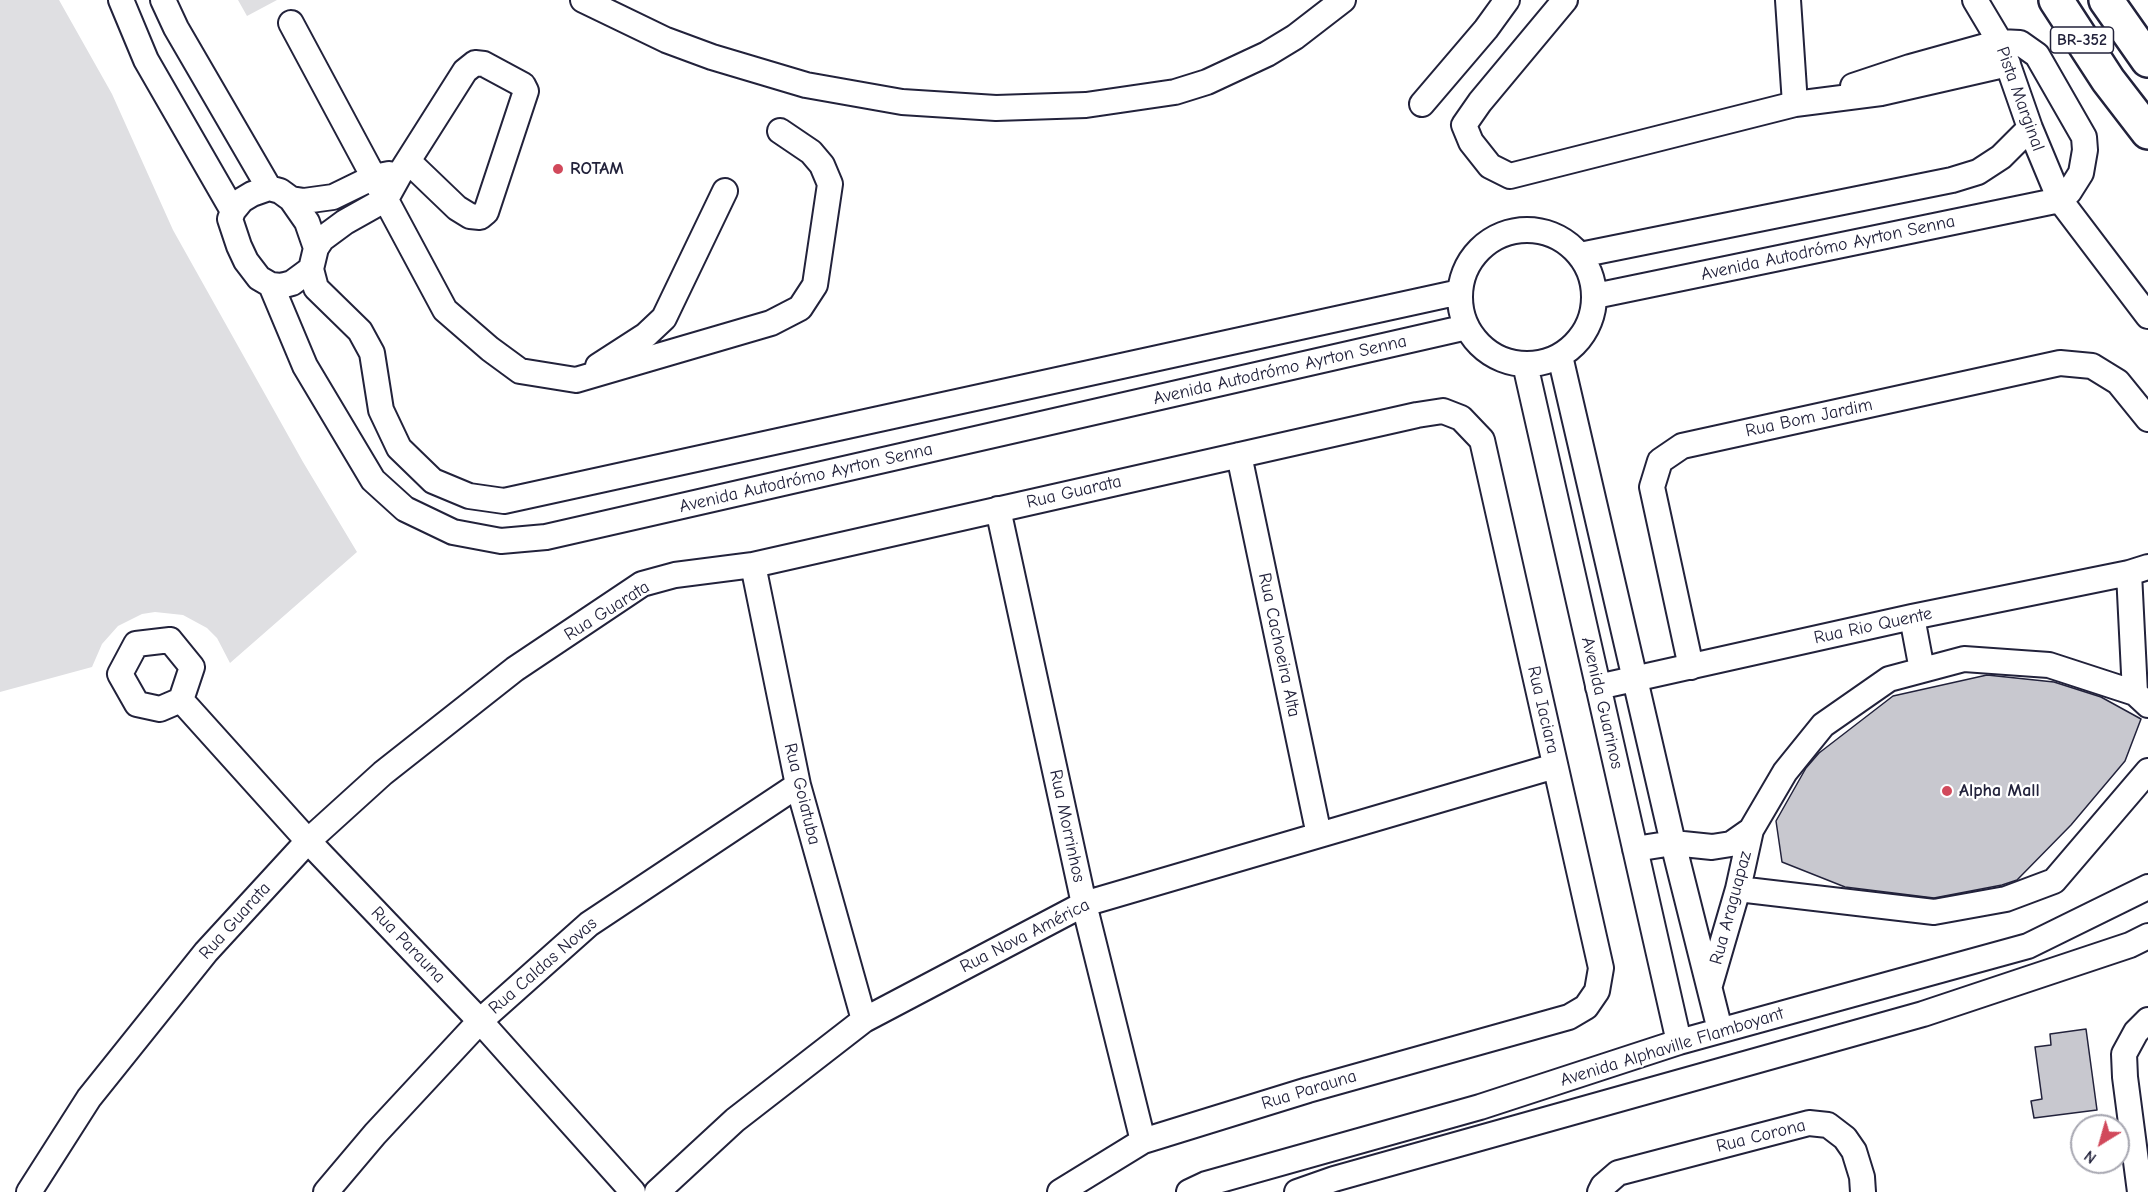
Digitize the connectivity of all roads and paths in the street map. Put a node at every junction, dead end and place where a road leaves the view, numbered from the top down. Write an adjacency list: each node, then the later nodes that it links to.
1 (121, 0): 28 (street, Avenida Autodrómo Ayrton Senna)
2 (163, 0): 23 (street)
3 (583, 0): 4 (street)
4 (1343, 0)
5 (1507, 0): 15 (street)
6 (1565, 0): 16 (street)
7 (1788, 0): 16 (street)
8 (1975, 0): 12 (street, Pista Marginal)
9 (2056, 0): 14 (highway, BR-352)
10 (2106, 0): 13 (highway, BR-352)
11 (291, 23): 22 (street)
12 (2004, 53): 16 (street); 17 (street, Pista Marginal); 27 (street)
13 (2146, 58)
14 (2108, 80): 19 (highway, BR-352); 20 (highway)
15 (1422, 104)
16 (1795, 104)
17 (2030, 128): 27 (street, Pista Marginal); 29 (street)
18 (780, 131): 38 (street)
19 (2148, 132)
20 (2148, 143)
21 (404, 167): 21 (street); 22 (street); 25 (street)
22 (374, 177): 25 (street); 26 (street)
23 (269, 188): 26 (street, Avenida Autodrómo Ayrton Senna); 28 (street)
24 (725, 191): 38 (street)
25 (386, 199): 30 (street); 38 (street)
26 (291, 200): 30 (street, Avenida Autodrómo Ayrton Senna)
27 (2060, 200): 33 (street, Avenida Autodrómo Ayrton Senna); 34 (street, Pista Marginal)
28 (233, 211): 31 (street, Avenida Autodrómo Ayrton Senna)
29 (1580, 255): 32 (street); 33 (street)
30 (314, 259): 31 (street); 32 (street, Avenida Autodrómo Ayrton Senna)
31 (271, 285): 35 (street, Avenida Autodrómo Ayrton Senna)
32 (1460, 292): 35 (street)
33 (1595, 296): 36 (street)
34 (2148, 316)
35 (1467, 327): 37 (street)
36 (1560, 356): 37 (street); 48 (street, Avenida Guarinos)
37 (1525, 364): 49 (street, Avenida Guarinos)
38 (576, 380)
39 (1443, 411): 41 (street, Rua Guarata); 52 (street, Rua Iaciara)
40 (2148, 420): 46 (street, Rua Bom Jardim)
41 (1239, 455): 42 (street, Rua Guarata); 56 (street, Rua Cachoeira Alta)
42 (998, 509): 43 (street, Rua Guarata); 62 (street, Rua Morrinhos)
43 (753, 565): 54 (street, Rua Goiatuba); 57 (street, Rua Guarata)
44 (2138, 570): 45 (street, Rua Rio Quente); 50 (street, Rua Araguapaz)
45 (1912, 617): 46 (street, Rua Rio Quente); 47 (street)
46 (1691, 667): 48 (street, Rua Rio Quente)
47 (1922, 670): 50 (street, Rua Araguapaz); 55 (street, Rua Araguapaz)
48 (1635, 679): 49 (street, Rua Rio Quente); 58 (street, Avenida Guarinos)
49 (1598, 687): 59 (street, Avenida Guarinos)
50 (2141, 699)
51 (181, 700): 57 (street, Rua Parauna)
52 (1555, 766): 56 (street, Rua Nova América); 65 (street, Rua Iaciara)
53 (2148, 771): 61 (street)
54 (798, 784): 66 (street, Rua Goiatuba); 68 (street, Rua Caldas Novas)
55 (1751, 830): 58 (street, Rua Araguapaz); 61 (street, Rua Araguapaz)
56 (1319, 835): 62 (street, Rua Nova América)
57 (308, 841): 68 (street, Rua Parauna); 74 (street, Rua Guarata)
58 (1674, 843): 59 (street, Rua Araguapaz); 64 (street, Avenida Guarinos)
59 (1635, 849): 70 (street, Avenida Guarinos)
60 (2148, 887): 69 (street, Avenida Alphaville Flamboyant)
61 (1738, 889): 64 (street, Rua Araguapaz)
62 (1084, 904): 66 (street, Rua Nova América); 73 (street, Rua Morrinhos)
63 (2148, 936): 72 (street, Avenida Alphaville Flamboyant)
64 (1710, 987): 69 (street, Avenida Guarinos)
65 (1569, 1017): 73 (street, Rua Parauna)
66 (864, 1020): 77 (street, Rua Nova América)
67 (2148, 1020): 83 (street)
68 (480, 1021): 75 (street, Rua Caldas Novas); 76 (street, Rua Parauna)
69 (1720, 1030): 70 (street, Avenida Alphaville Flamboyant)
70 (1679, 1042): 71 (street, Avenida Alphaville Flamboyant)
71 (1480, 1107): 72 (street); 79 (street, Avenida Alphaville Flamboyant)
72 (1489, 1136): 80 (street, Avenida Alphaville Flamboyant)
73 (1143, 1142): 78 (street, Rua Parauna)
74 (29, 1192)
75 (326, 1192)
76 (633, 1192)
77 (657, 1192)
78 (1060, 1192)
79 (1189, 1192)
80 (1297, 1192)
81 (1600, 1192): 82 (street, Rua Corona)
82 (1863, 1192)
83 (2140, 1192)

